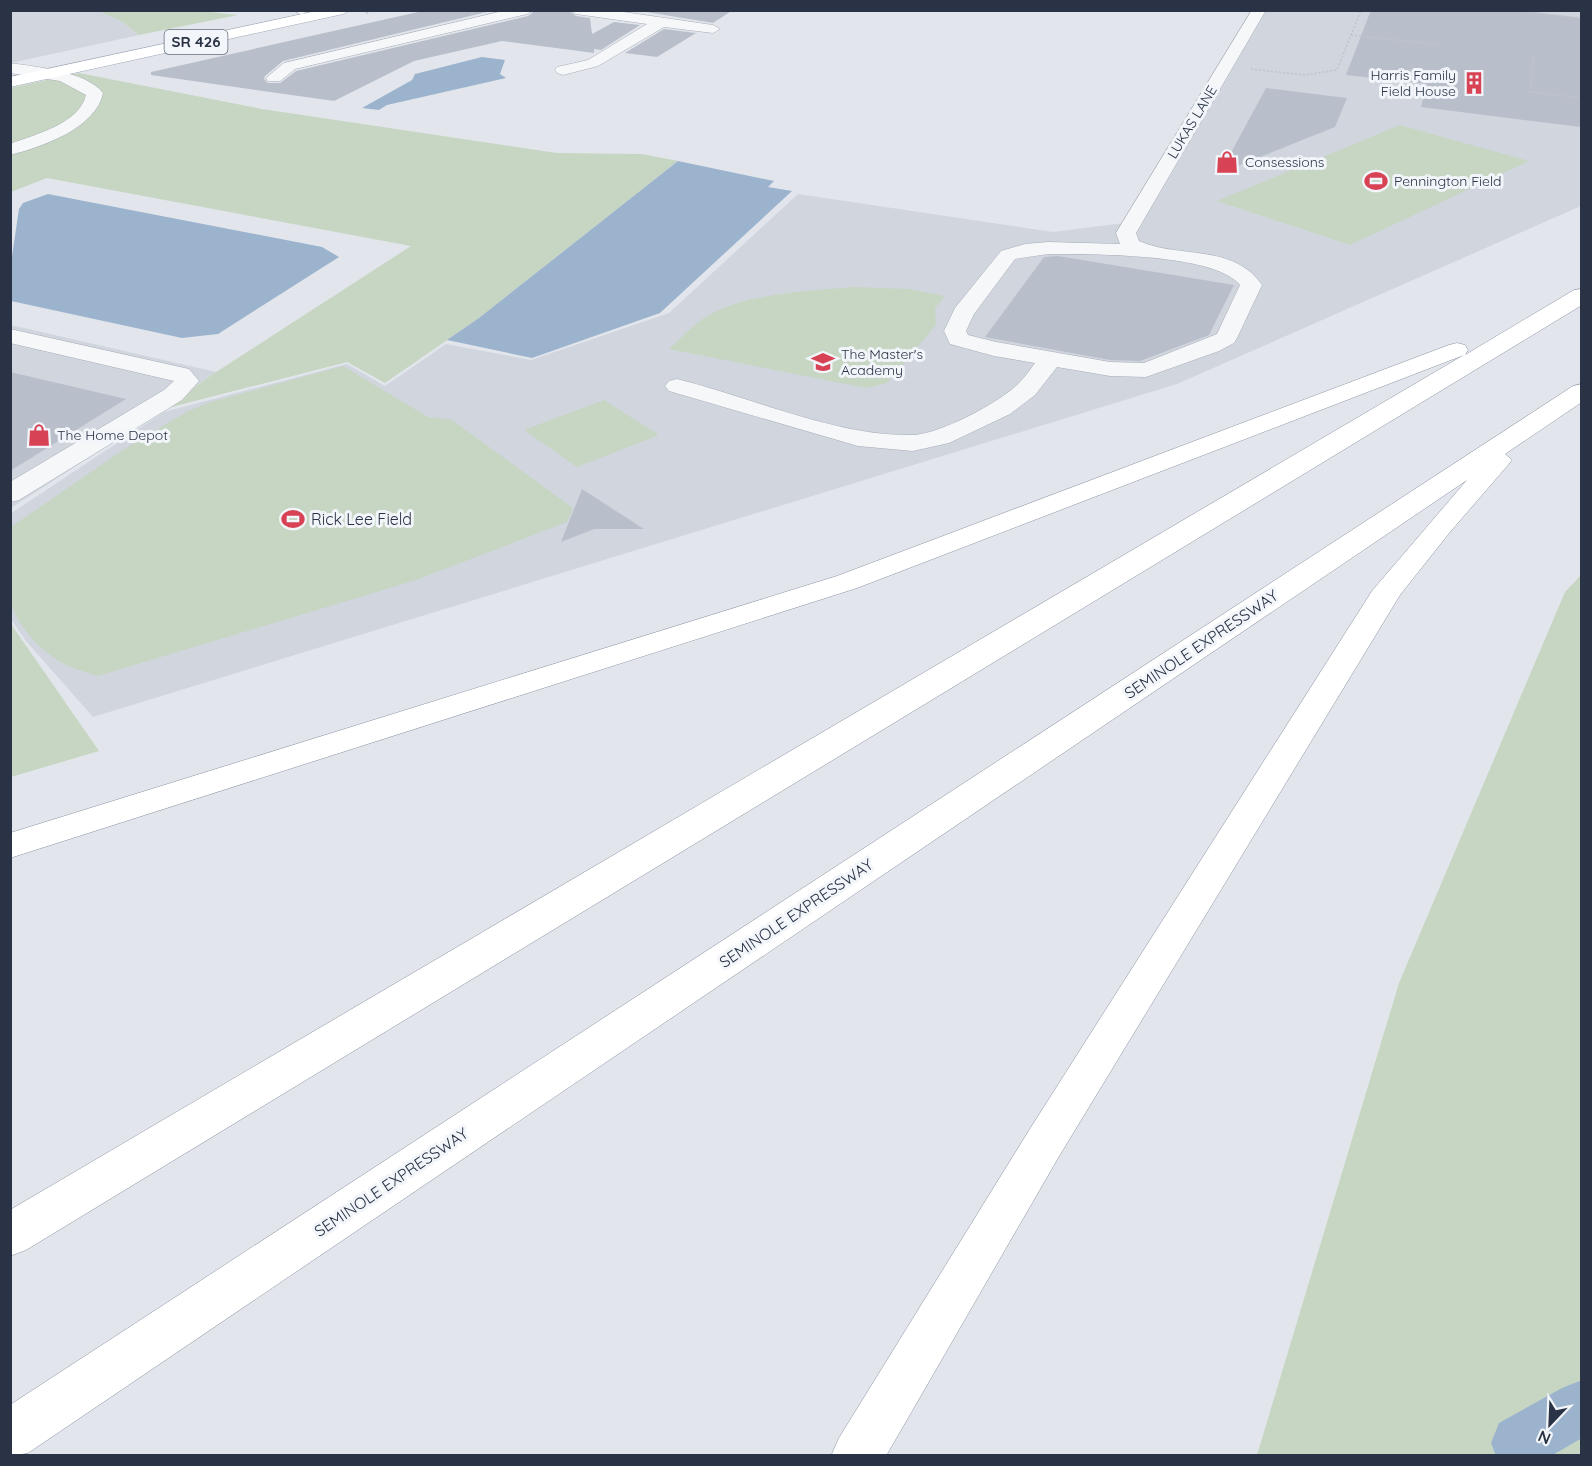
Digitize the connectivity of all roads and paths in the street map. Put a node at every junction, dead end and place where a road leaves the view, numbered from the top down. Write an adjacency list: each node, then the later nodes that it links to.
1 (343, 10): 17 (main road, SR 426)
2 (527, 10): 18 (street)
3 (576, 10): 9 (street)
4 (1259, 10): 21 (street, LUKAS LANE)
5 (1361, 10): 11 (path)
6 (1504, 10): 8 (path)
7 (301, 11): 16 (main road, SR 426)
8 (1581, 18)
9 (661, 22): 10 (street); 15 (street)
10 (713, 29)
11 (1351, 35): 12 (path); 14 (path)
12 (1442, 45)
13 (1534, 55): 19 (path)
14 (1244, 69)
15 (563, 70)
16 (13, 73): 17 (main road, SR 426)
17 (48, 74): 20 (street)
18 (274, 78)
19 (1581, 98)
20 (10, 150)
21 (1139, 249): 25 (street); 25 (street)
22 (1581, 295): 23 (main road)
23 (1540, 318): 30 (main road); 31 (main road)
24 (10, 336): 29 (street)
25 (1051, 359): 26 (street)
26 (676, 386)
27 (1581, 391): 28 (main road, SEMINOLE EXPRESSWAY)
28 (1530, 425): 32 (main road, SEMINOLE EXPRESSWAY); 33 (main road)
29 (10, 494)
30 (10, 846)
31 (10, 1235)
32 (10, 1435)
33 (857, 1455)

